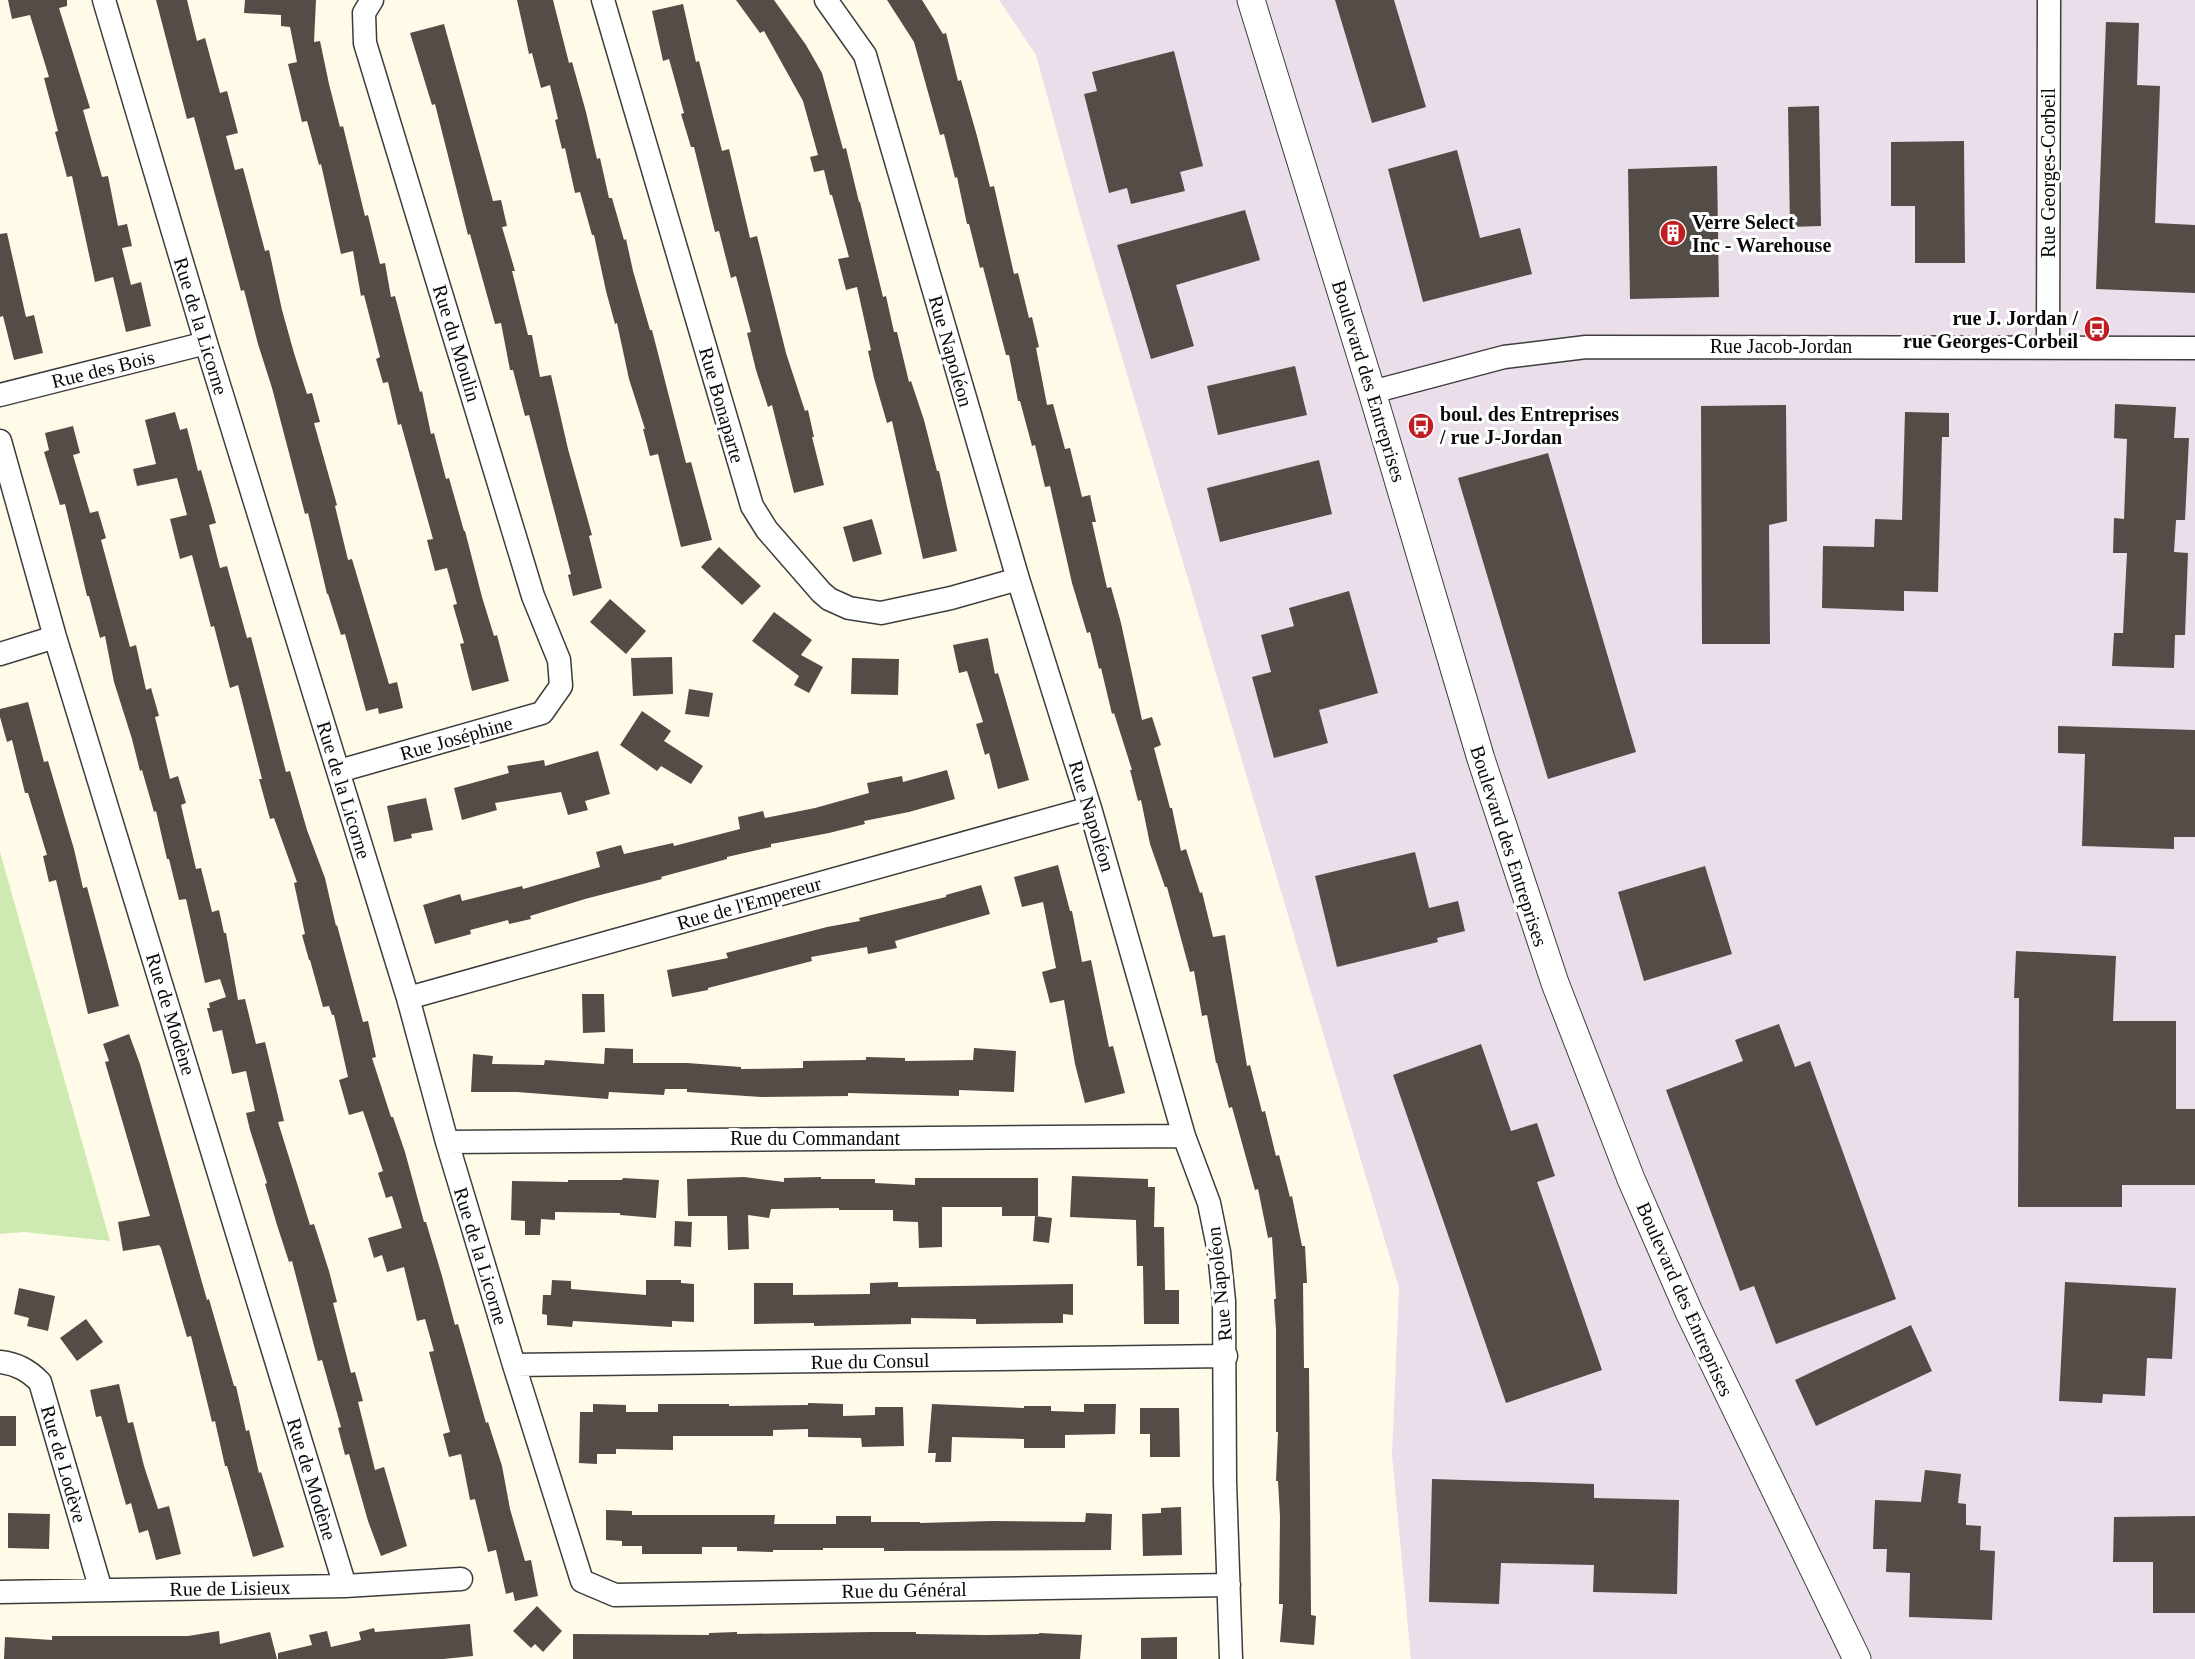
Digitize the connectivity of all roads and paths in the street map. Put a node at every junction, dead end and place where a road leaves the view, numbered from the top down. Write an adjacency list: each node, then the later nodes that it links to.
1 (104, 0): 7 (street, Rue de la Licorne)
2 (372, 0): 16 (street, Rue du Moulin)
3 (603, 0): 13 (street, Rue Bonaparte)
4 (826, 0): 13 (street, Rue Napoléon)
5 (1251, 0): 10 (street, Boulevard des Entreprises)
6 (2049, 0): 8 (street, Rue Georges-Corbeil)
7 (206, 343): 11 (street, Rue des Bois); 17 (street, Rue de la Licorne)
8 (2048, 347): 9 (street, Rue Jacob-Jordan); 10 (street, Rue Jacob-Jordan)
9 (2195, 348)
10 (1372, 392): 32 (street, Boulevard des Entreprises)
11 (0, 395)
12 (0, 441): 14 (street, Rue de Modène)
13 (1018, 579): 18 (street, Rue Napoléon)
14 (55, 637): 15 (street); 28 (street, Rue de Modène)
15 (0, 654)
16 (561, 686): 17 (street, Rue Joséphine)
17 (339, 771): 19 (street, Rue de la Licorne)
18 (1090, 808): 19 (street, Rue de l'Empereur); 20 (street, Rue Napoléon)
19 (408, 998): 21 (street, Rue de la Licorne)
20 (1184, 1136): 21 (street, Rue du Commandant); 22 (street, Rue Napoléon)
21 (447, 1142): 24 (street, Rue de la Licorne)
22 (1226, 1356): 24 (street, Rue du Consul); 27 (street, Rue Napoléon)
23 (0, 1362): 29 (street, Rue de Lodève)
24 (514, 1365): 26 (street, Rue de la Licorne)
25 (461, 1579): 28 (street, Rue de Lisieux)
26 (582, 1581): 27 (street, Rue du Général)
27 (1229, 1585): 31 (street, Rue Napoléon)
28 (345, 1587): 29 (street, Rue de Lisieux)
29 (101, 1590): 30 (street, Rue de Lisieux)
30 (0, 1592)
31 (1231, 1659)
32 (1857, 1659)

